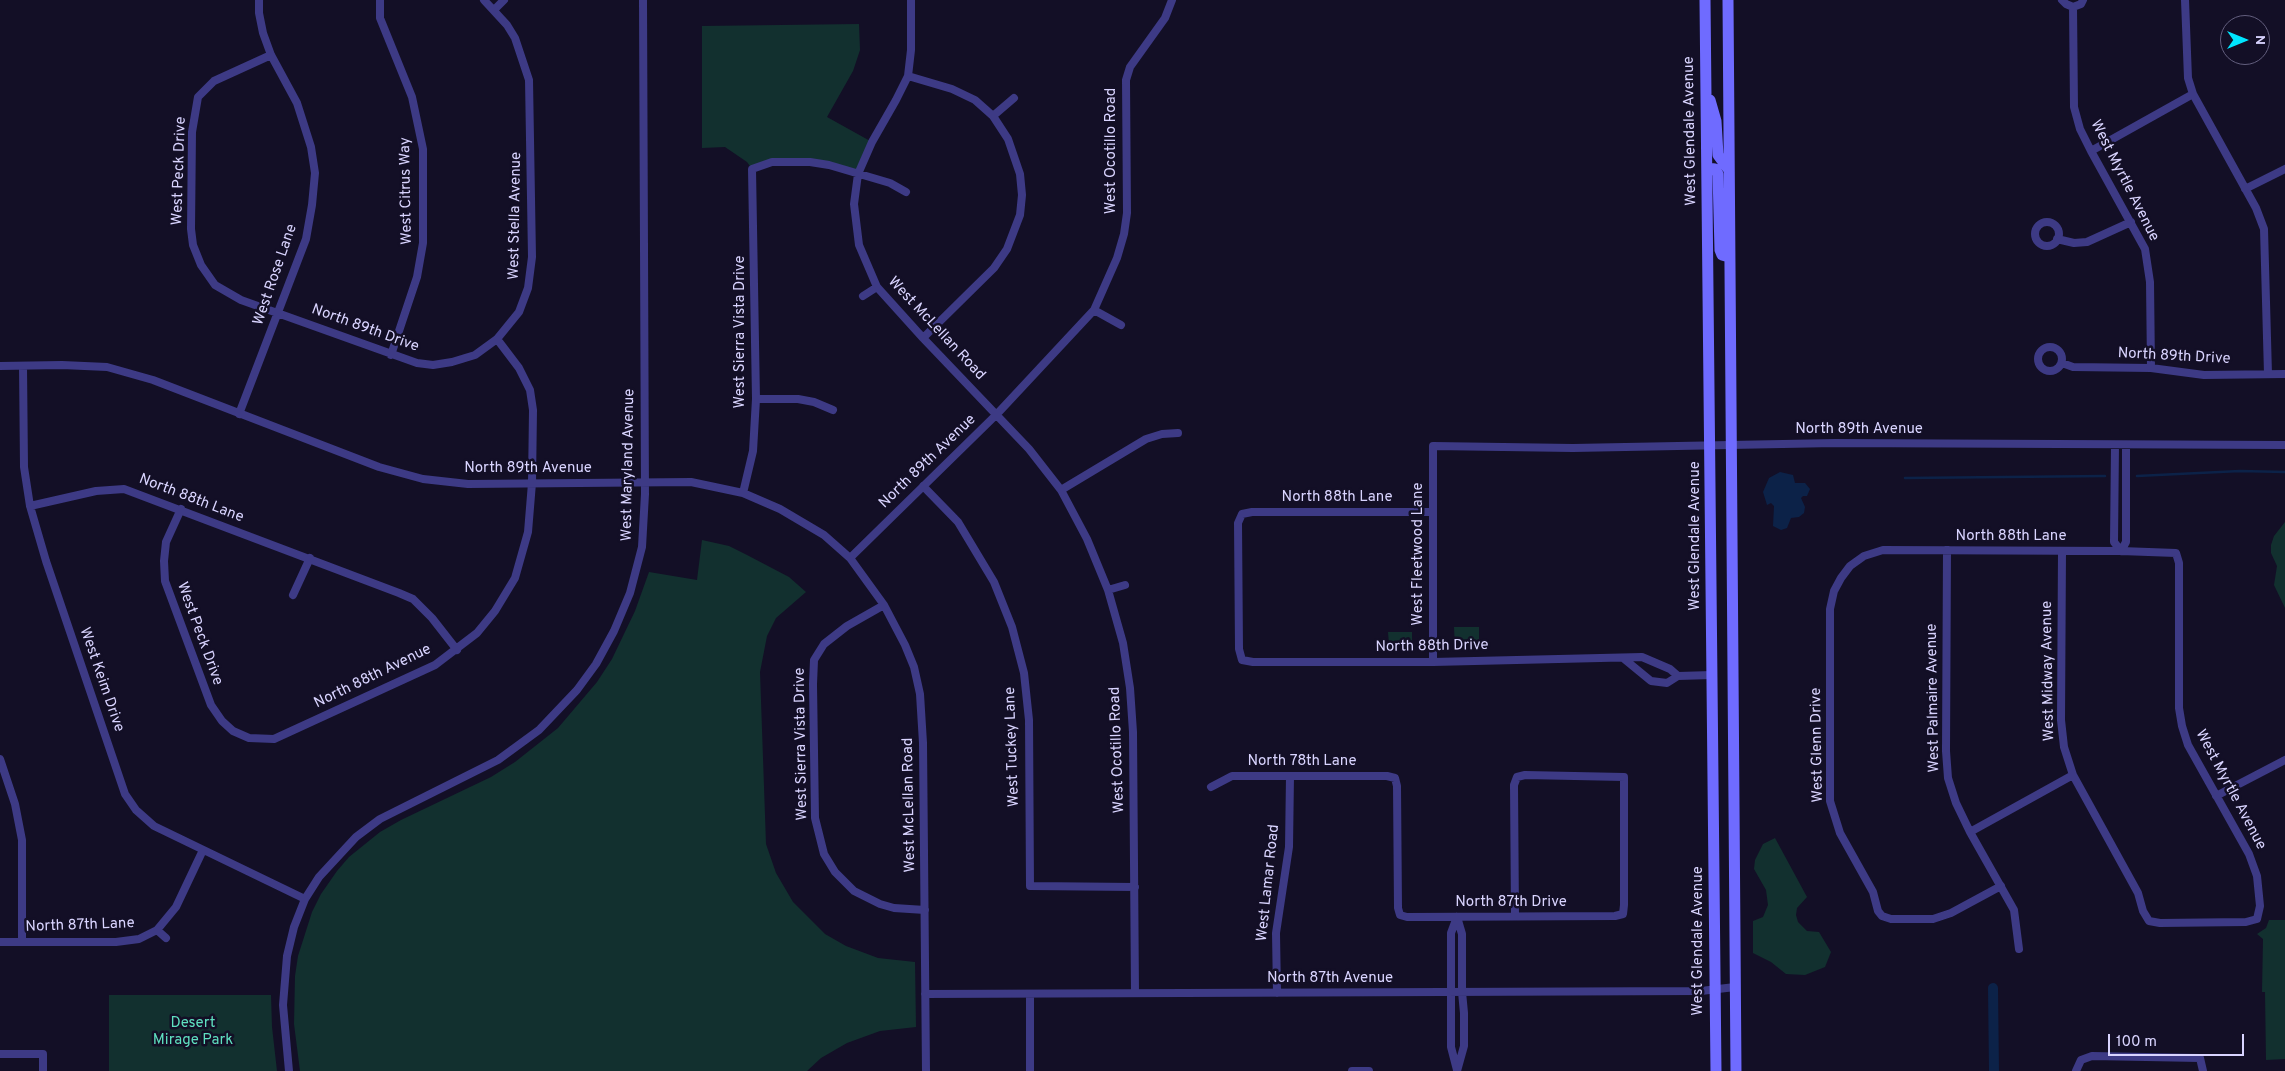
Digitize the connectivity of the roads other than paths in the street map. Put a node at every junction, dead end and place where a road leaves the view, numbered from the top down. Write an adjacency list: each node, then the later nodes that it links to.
1 (259, 0): 15 (street, West Rose Lane)
2 (380, 0): 38 (street, West Citrus Way)
3 (484, 0): 14 (street, West Stella Avenue)
4 (504, 0): 14 (street)
5 (643, 0): 56 (street, West Maryland Avenue)
6 (911, 0): 16 (street, West McLellan Road)
7 (1172, 0): 33 (street, West Ocotillo Road)
8 (1704, 0): 17 (main road, West Glendale Avenue)
9 (1728, 0): 24 (main road)
10 (2062, 0): 13 (street)
11 (2084, 0): 13 (street)
12 (2185, 0): 18 (street)
13 (2073, 7): 21 (street, West Myrtle Avenue)
14 (494, 10): 37 (street, West Stella Avenue)
15 (271, 55): 34 (street, West Rose Lane); 34 (street, West Peck Drive)
16 (908, 76): 20 (street); 25 (street, West McLellan Road)
17 (1706, 86): 22 (main road, West Glendale Avenue); 24 (main road)
18 (2193, 94): 21 (street); 26 (street)
19 (1014, 98): 20 (street)
20 (993, 116): 36 (street)
21 (2091, 151): 28 (street, West Myrtle Avenue)
22 (1707, 168): 30 (main road); 50 (main road, West Glendale Avenue)
23 (2285, 169): 26 (street)
24 (1729, 170): 30 (main road)
25 (858, 174): 27 (street); 31 (street, West McLellan Road); 45 (street, West Sierra Vista Drive)
26 (2245, 189): 43 (street)
27 (906, 192)
28 (2131, 222): 29 (street); 42 (street, West Myrtle Avenue)
29 (2057, 239)
30 (1729, 257): 51 (main road)
31 (877, 287): 32 (street); 36 (street, West McLellan Road)
32 (862, 296)
33 (1094, 310): 35 (street); 48 (street, West Ocotillo Road)
34 (279, 312): 38 (street, North 89th Drive); 47 (street, West Rose Lane)
35 (1121, 325)
36 (923, 338): 48 (street, West McLellan Road)
37 (497, 340): 38 (street, North 89th Drive); 57 (street)
38 (391, 355)
39 (2062, 363): 42 (street, North 89th Drive)
40 (0, 366): 41 (street, North 89th Avenue)
41 (24, 366): 47 (street, North 89th Avenue); 61 (street, West Keim Drive)
42 (2151, 368): 43 (street, North 89th Drive)
43 (2268, 374): 44 (street, North 89th Drive)
44 (2285, 374)
45 (756, 399): 46 (street); 60 (street, West Sierra Vista Drive)
46 (833, 410)
47 (239, 414): 57 (street, North 89th Avenue)
48 (997, 414): 58 (street, North 89th Avenue); 59 (street, West Ocotillo Road)
49 (1178, 432): 59 (street)
50 (1710, 445): 51 (street, North 89th Avenue); 55 (street, North 89th Avenue); 80 (main road, West Glendale Avenue)
51 (1730, 445): 52 (street, North 89th Avenue); 81 (main road)
52 (2115, 445): 53 (street, North 89th Avenue); 66 (street)
53 (2126, 445): 54 (street, North 89th Avenue); 66 (street)
54 (2285, 445)
55 (1433, 446): 63 (street, West Fleetwood Lane)
56 (645, 482): 57 (street, North 89th Avenue); 60 (street, North 89th Avenue); 95 (street, West Maryland Avenue)
57 (532, 483): 75 (street, North 88th Avenue)
58 (923, 486): 69 (street, North 89th Avenue); 94 (street, West Tuckey Lane)
59 (1061, 490): 72 (street, West Ocotillo Road)
60 (742, 493): 69 (street, North 89th Avenue)
61 (30, 506): 62 (street, North 88th Lane); 92 (street, West Keim Drive)
62 (181, 509): 68 (street, North 88th Lane); 84 (street, West Peck Drive)
63 (1433, 512): 77 (street, North 88th Lane); 78 (street, West Fleetwood Lane)
64 (1946, 550): 65 (street, North 88th Lane); 70 (street, North 88th Lane); 91 (street, West Palmaire Avenue)
65 (2062, 551): 66 (street, North 88th Lane); 87 (street, West Midway Avenue)
66 (2121, 551): 67 (street, North 88th Lane)
67 (2176, 553): 90 (street, West Myrtle Avenue)
68 (310, 558): 73 (street); 75 (street, North 88th Lane)
69 (850, 558): 74 (street, West McLellan Road)
70 (1850, 566): 93 (street, West Glenn Drive)
71 (1125, 585): 72 (street)
72 (1108, 590): 94 (street, West Ocotillo Road)
73 (292, 595)
74 (884, 604): 96 (street, West McLellan Road); 96 (street, West Sierra Vista Drive)
75 (457, 650): 84 (street, North 88th Avenue)
76 (1623, 658): 78 (street, North 88th Drive); 79 (street, North 88th Drive); 83 (street)
77 (1242, 660): 78 (street, North 88th Drive)
78 (1433, 662)
79 (1659, 666): 82 (street, North 88th Drive); 83 (street)
80 (1712, 675): 81 (main road); 82 (street, North 88th Drive); 107 (main road, West Glendale Avenue)
81 (1733, 675): 106 (main road)
82 (1678, 676): 83 (street, North 88th Drive)
83 (1651, 681)
84 (262, 740)
85 (0, 759): 104 (street)
86 (2285, 760): 90 (street)
87 (2073, 775): 91 (street); 100 (street, West Midway Avenue)
88 (1290, 776): 89 (street, North 78th Lane); 97 (street, North 78th Lane); 110 (street, West Lamar Road)
89 (1211, 787)
90 (2216, 796): 100 (street, West Myrtle Avenue)
91 (1970, 832): 93 (street, West Palmaire Avenue)
92 (203, 850): 95 (street, West Keim Drive); 101 (street, North 87th Lane)
93 (2001, 886): 105 (street, West Palmaire Avenue)
94 (1135, 887): 113 (street, West Ocotillo Road)
95 (305, 899): 118 (street, West Maryland Avenue)
96 (925, 910): 111 (street, West McLellan Road)
97 (1400, 915): 99 (street, North 87th Drive)
98 (1515, 916): 98 (street, North 87th Drive); 99 (street, North 87th Drive)
99 (1457, 917): 108 (street); 109 (street)
100 (2257, 919)
101 (157, 930): 102 (street); 104 (street, North 87th Lane)
102 (166, 938)
103 (0, 942): 104 (street, North 87th Lane)
104 (22, 942)
105 (2019, 949)
106 (1735, 987): 107 (street, North 87th Avenue); 125 (main road)
107 (1714, 989): 109 (street, North 87th Avenue); 124 (main road, West Glendale Avenue)
108 (1451, 992): 109 (street, North 87th Avenue); 110 (street, North 87th Avenue); 114 (street)
109 (1462, 992): 115 (street)
110 (1277, 993): 113 (street, North 87th Avenue)
111 (926, 994): 112 (street, North 87th Avenue); 119 (street, West McLellan Road)
112 (1030, 994): 113 (street, North 87th Avenue); 120 (street)
113 (1135, 994)
114 (1451, 1036): 115 (street); 123 (street)
115 (1464, 1036): 123 (street)
116 (0, 1054): 117 (street)
117 (43, 1071)
118 (289, 1071)
119 (926, 1071)
120 (1030, 1071)
121 (1354, 1071): 122 (street)
122 (1369, 1071)
123 (1457, 1071)
124 (1716, 1071)
125 (1736, 1071)
126 (2076, 1071): 127 (street)
127 (2203, 1071)

